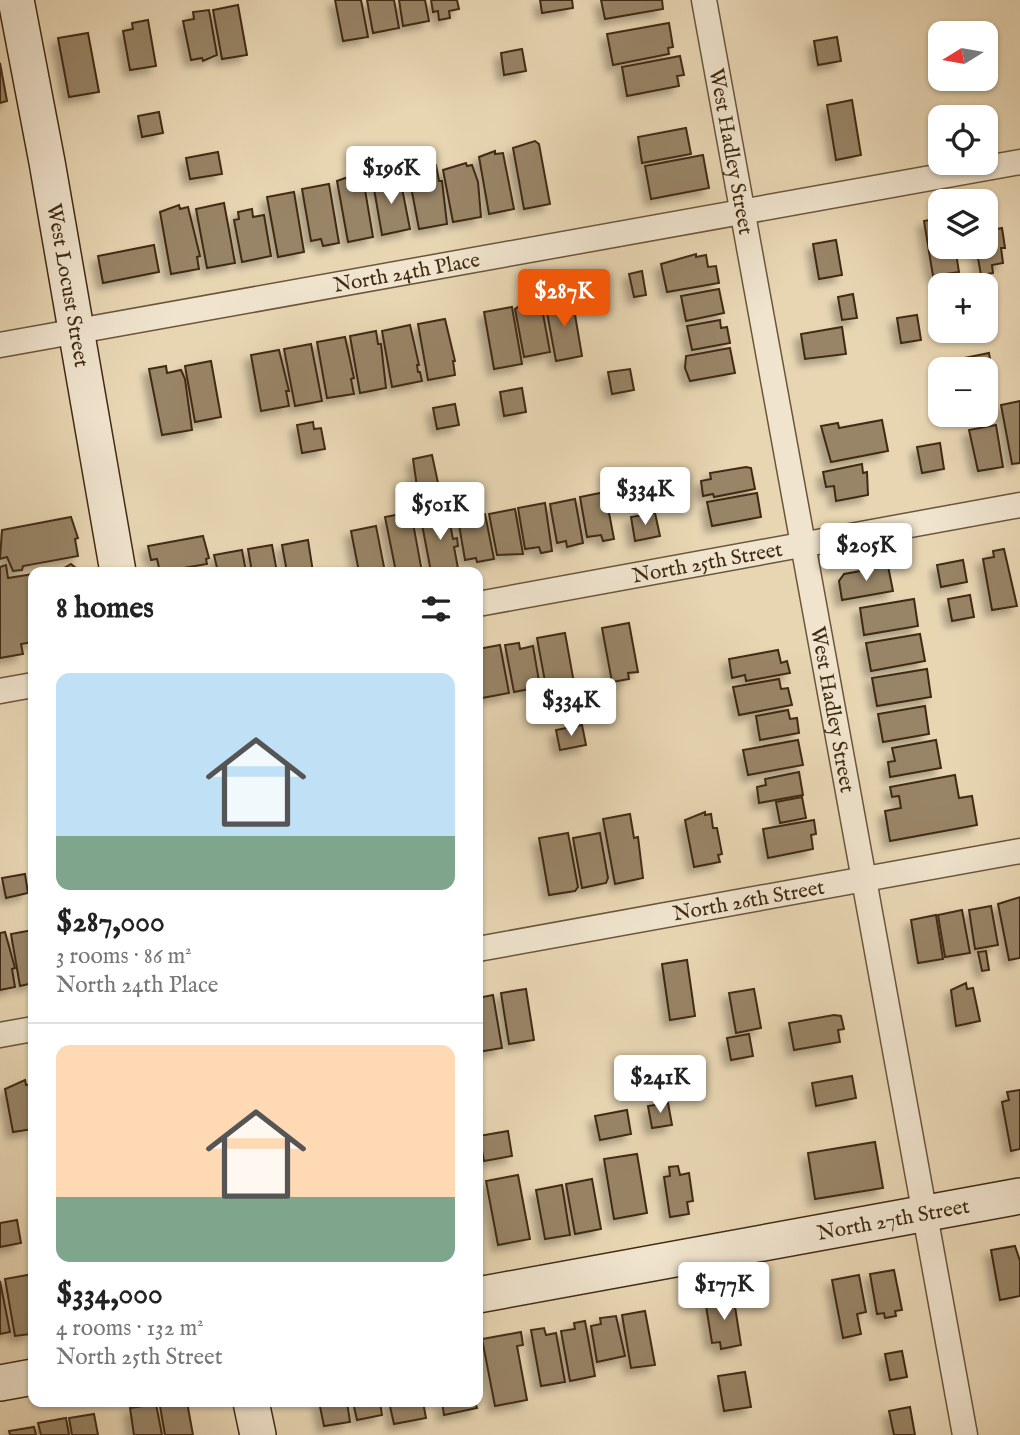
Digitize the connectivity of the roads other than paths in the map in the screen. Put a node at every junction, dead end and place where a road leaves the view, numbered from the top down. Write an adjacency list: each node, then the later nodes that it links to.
1 (14, 0): 3 (street); 6 (street, West Locust Street)
2 (704, 0): 5 (street, West Hadley Street)
3 (0, 2)
4 (1020, 162): 5 (street, North 24th Place)
5 (741, 211): 6 (street, North 24th Place); 9 (street, West Hadley Street)
6 (75, 332): 7 (street, North 24th Place); 10 (street, West Locust Street)
7 (0, 345)
8 (1020, 505): 9 (street, North 25th Street)
9 (802, 544): 11 (street, North 25th Street); 15 (street, West Hadley Street)
10 (117, 567)
11 (483, 603)
12 (28, 686): 13 (street)
13 (0, 691)
14 (1020, 851): 15 (street, North 26th Street)
15 (863, 879): 16 (street, North 26th Street); 20 (street, West Hadley Street)
16 (483, 947)
17 (28, 1030): 18 (street)
18 (0, 1035)
19 (1020, 1196): 20 (street, North 27th Street)
20 (923, 1214): 21 (street, North 27th Street); 26 (street, West Hadley Street)
21 (483, 1294)
22 (28, 1378): 23 (street)
23 (0, 1383)
24 (252, 1407): 25 (street)
25 (258, 1435)
26 (965, 1435)

